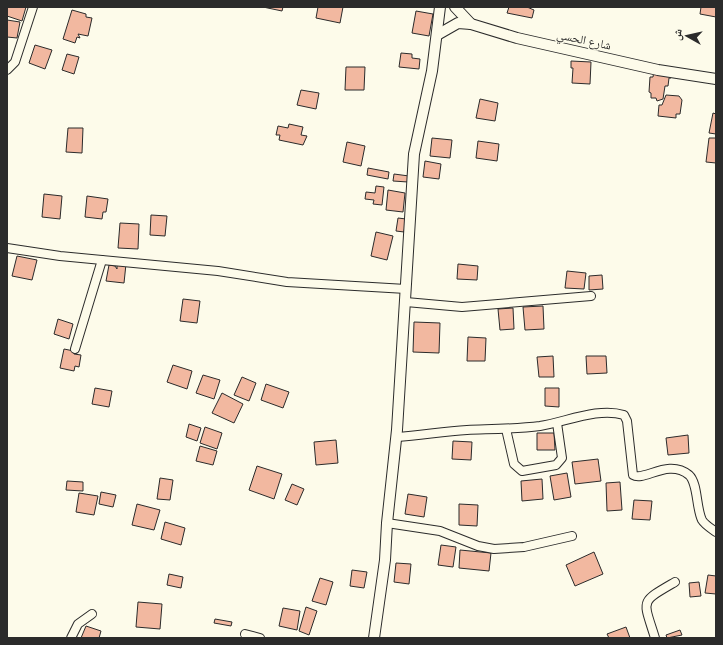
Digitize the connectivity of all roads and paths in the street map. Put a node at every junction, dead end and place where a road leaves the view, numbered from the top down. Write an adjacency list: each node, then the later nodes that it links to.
1 (33, 7): 6 (street)
2 (440, 7): 5 (street)
3 (455, 7): 4 (street, شارع الحسي)
4 (471, 24): 5 (street); 7 (street, شارع الحسي)
5 (437, 35): 10 (street)
6 (7, 70)
7 (716, 79)
8 (7, 248): 9 (street)
9 (102, 260): 10 (street); 13 (street)
10 (406, 289): 12 (street)
11 (591, 296): 12 (street)
12 (406, 302): 16 (street)
13 (75, 349)
14 (557, 423): 15 (street); 15 (street); 18 (street)
15 (506, 429): 16 (street)
16 (397, 437): 17 (street)
17 (387, 523): 19 (street); 25 (street)
18 (716, 532)
19 (572, 536)
20 (675, 582): 26 (street)
21 (92, 614): 23 (street)
22 (245, 634): 24 (street)
23 (72, 638)
24 (260, 638)
25 (374, 638)
26 (655, 638)

